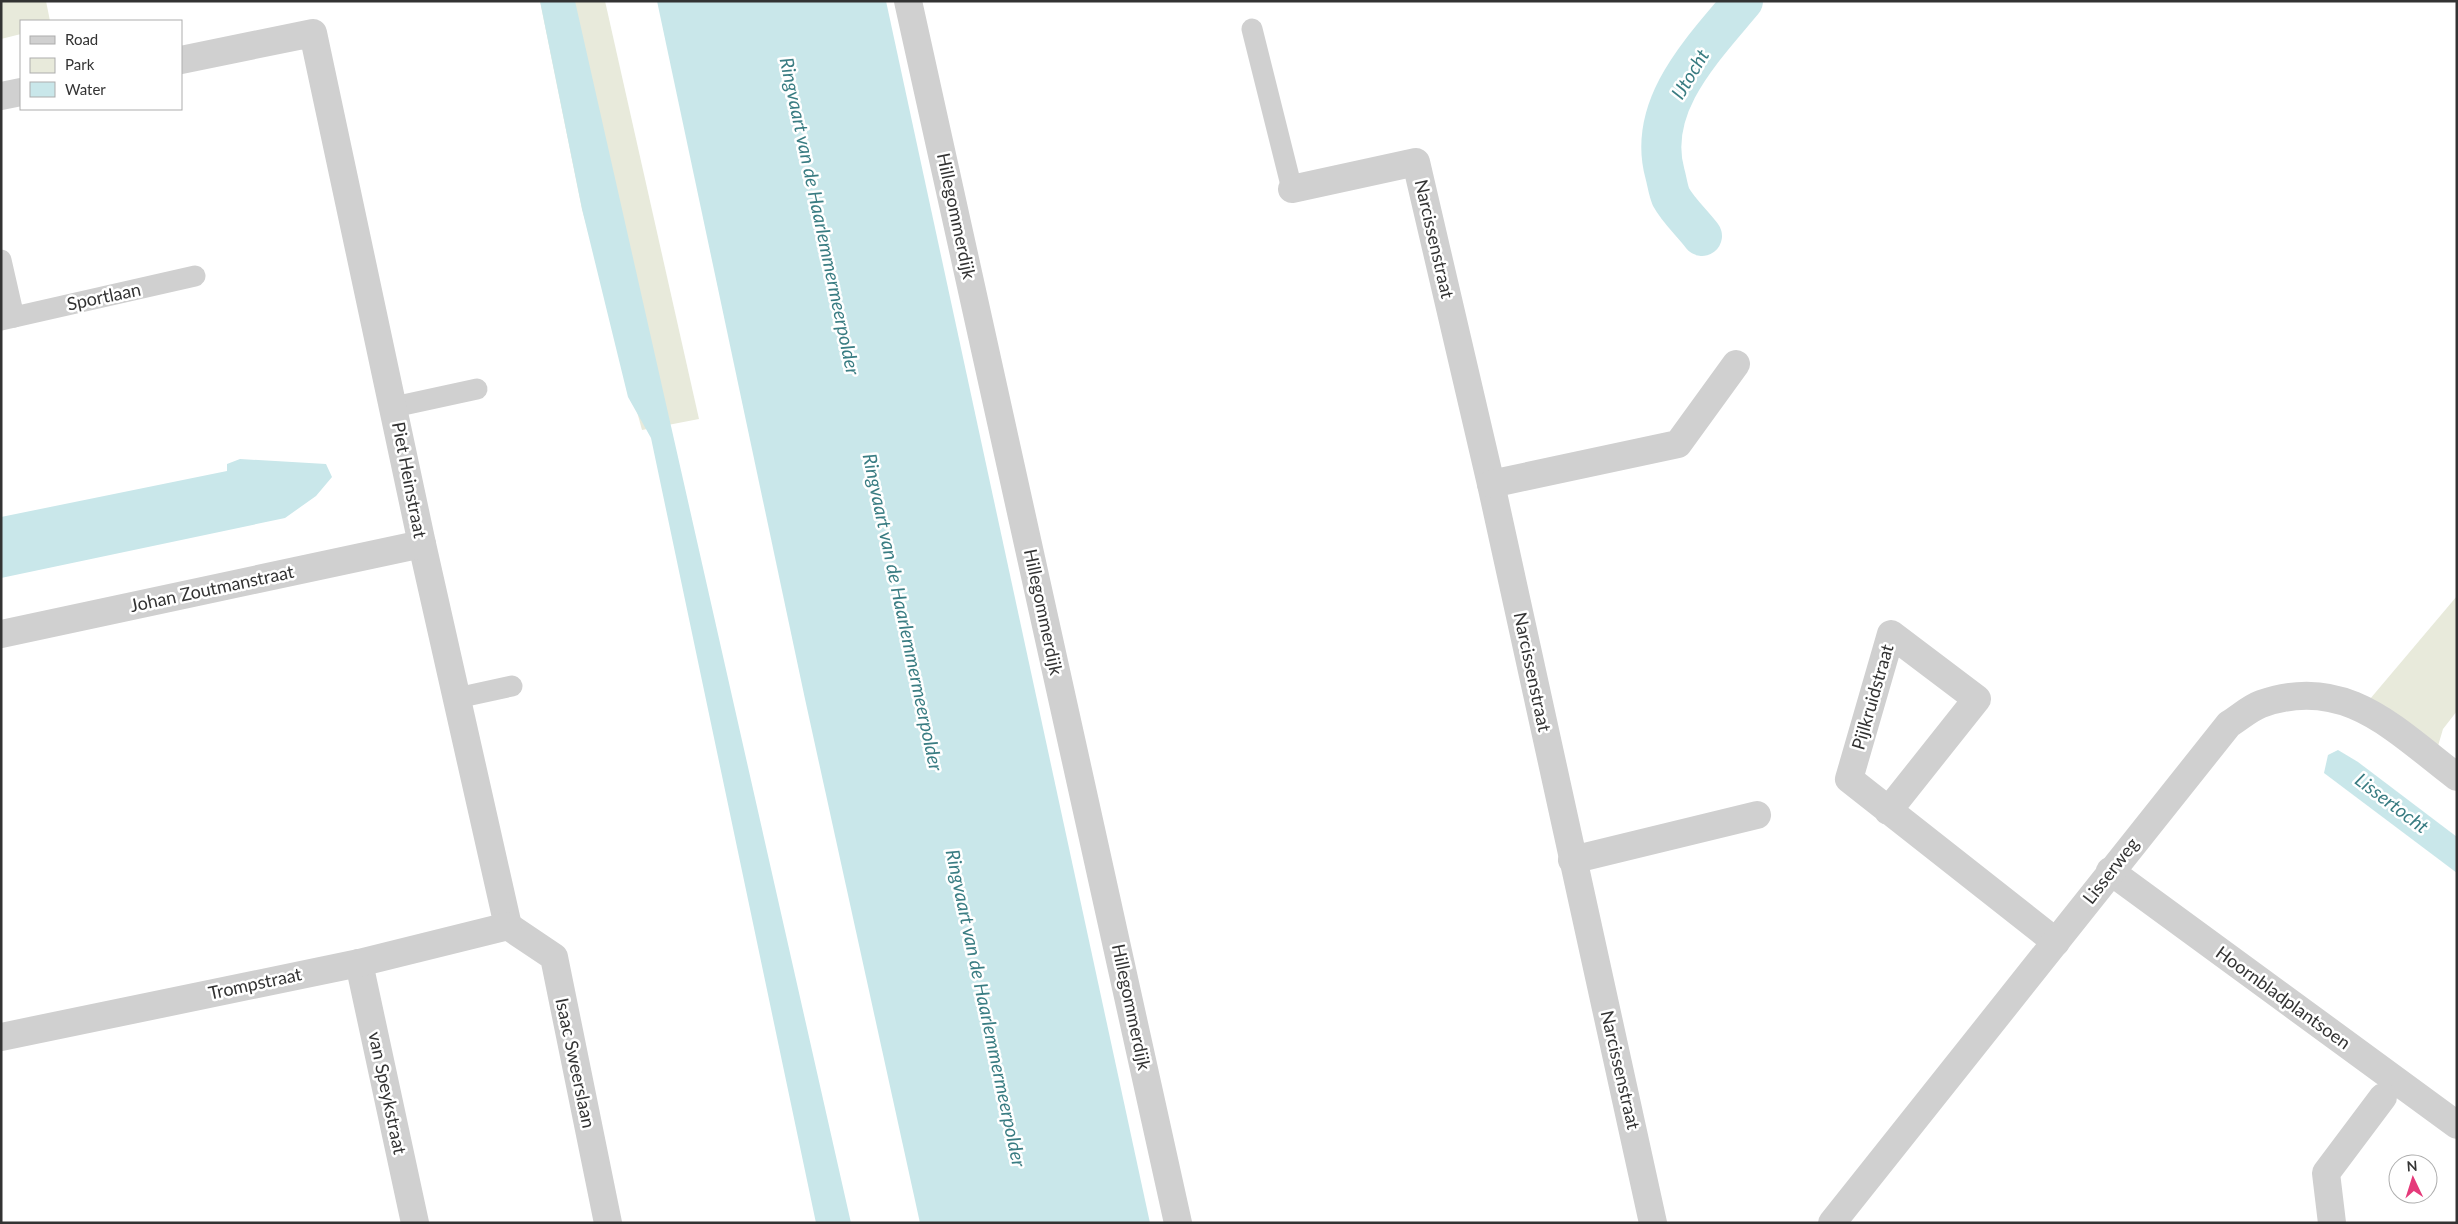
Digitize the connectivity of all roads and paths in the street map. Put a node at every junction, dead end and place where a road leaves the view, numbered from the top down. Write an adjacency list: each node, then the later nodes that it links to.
1 (908, 1): 31 (street, Hillegommerdijk)
2 (1252, 29): 6 (lane, Narcissenstraat)
3 (182, 60): 12 (street, Piet Heinstraat)
4 (20, 92): 5 (street)
5 (1, 96)
6 (1292, 189): 13 (street, Narcissenstraat)
7 (1, 260): 9 (lane, Sportlaan)
8 (195, 276): 9 (lane, Sportlaan)
9 (8, 318)
10 (1736, 364): 13 (street)
11 (477, 389): 12 (lane)
12 (394, 407): 14 (street, Piet Heinstraat)
13 (1491, 484): 21 (street, Narcissenstraat)
14 (422, 544): 15 (street, Johan Zoutmanstraat); 17 (street, Piet Heinstraat)
15 (1, 634)
16 (512, 686): 17 (lane)
17 (457, 698): 23 (street, Piet Heinstraat)
18 (2457, 777): 22 (street, Lisserweg)
19 (1888, 811): 19 (street, Pijlkruidstraat); 24 (street, Pijlkruidstraat)
20 (1757, 815): 21 (street)
21 (1572, 860): 32 (street, Narcissenstraat)
22 (2110, 871): 24 (street, Lisserweg); 28 (street, Hoornbladplantsoen)
23 (508, 926): 25 (street, Trompstraat); 30 (street, Isaac Sweerslaan)
24 (2056, 942): 33 (street, Lisserweg)
25 (359, 963): 26 (street, Trompstraat); 29 (street, van Speykstraat)
26 (1, 1037)
27 (2383, 1097): 34 (street)
28 (2457, 1125)
29 (415, 1223)
30 (608, 1223)
31 (1178, 1223)
32 (1653, 1223)
33 (1832, 1223)
34 (2332, 1223)

